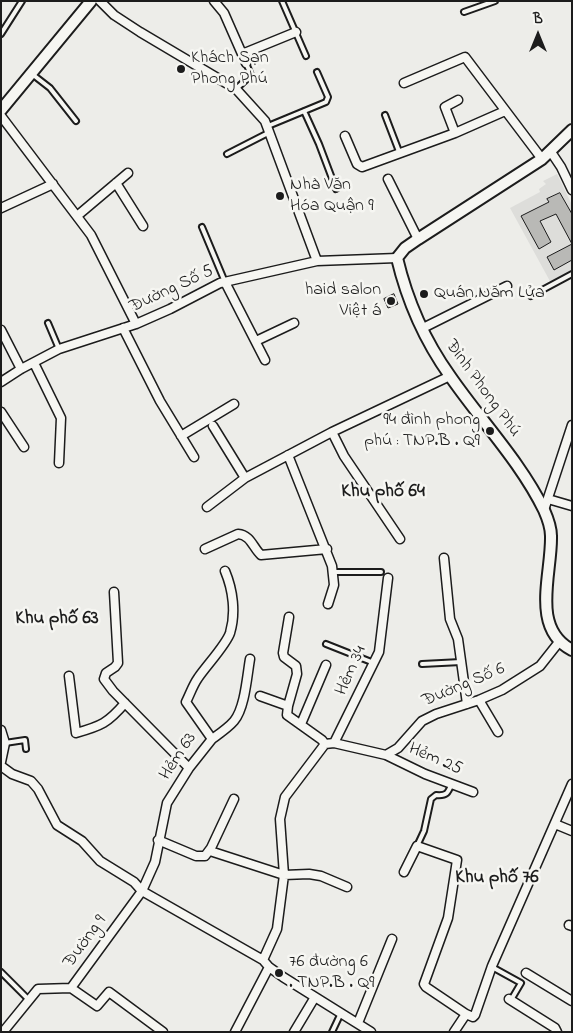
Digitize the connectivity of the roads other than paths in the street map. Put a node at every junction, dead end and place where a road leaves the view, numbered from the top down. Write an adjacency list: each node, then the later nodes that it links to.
1 (22, 1): 9 (lane)
2 (91, 1): 14 (street)
3 (100, 1): 16 (street)
4 (214, 1): 10 (street)
5 (282, 1): 8 (lane)
6 (495, 1): 7 (lane)
7 (464, 12)
8 (296, 32): 10 (street); 11 (lane)
9 (1, 34)
10 (242, 54): 12 (street)
11 (306, 56)
12 (246, 63): 16 (lane)
13 (317, 72): 19 (lane)
14 (30, 73): 18 (street); 23 (lane)
15 (404, 83): 20 (street)
16 (236, 89): 24 (street)
17 (458, 100): 26 (street)
18 (1, 110)
19 (304, 111): 24 (lane); 36 (lane)
20 (505, 111): 26 (street); 31 (street)
21 (385, 115): 30 (lane)
22 (1, 116): 35 (street)
23 (76, 122)
24 (269, 129): 29 (lane); 44 (street)
25 (572, 130): 28 (street)
26 (456, 133): 30 (street)
27 (345, 136): 30 (street)
28 (551, 152): 31 (street); 37 (street)
29 (227, 154)
30 (400, 154)
31 (542, 160): 42 (street)
32 (128, 174): 34 (street)
33 (388, 179): 42 (street)
34 (116, 183): 39 (street); 40 (street)
35 (53, 184): 38 (street); 39 (street)
36 (336, 189)
37 (572, 190)
38 (1, 208)
39 (77, 216): 51 (street)
40 (143, 226)
41 (202, 226): 46 (lane)
42 (418, 239): 43 (street)
43 (397, 258): 44 (street, Đường Số 5); 53 (street, Đình Phong Phú)
44 (317, 262): 46 (street, Đường Số 5)
45 (572, 274): 48 (lane)
46 (225, 282): 51 (street, Đường Số 5); 55 (street)
47 (507, 286): 53 (street)
48 (531, 296)
49 (48, 323): 56 (lane)
50 (294, 323): 55 (street)
51 (136, 324): 52 (street, Đường Số 5)
52 (123, 328): 56 (street, Đường Số 5); 67 (street)
53 (422, 328): 60 (street, Đình Phong Phú)
54 (1, 330): 59 (street)
55 (256, 341): 57 (street)
56 (59, 349): 58 (street, Đường Số 5)
57 (265, 360)
58 (34, 362): 59 (street, Đường Số 5); 71 (street)
59 (21, 369): 61 (street, Đường Số 5)
60 (450, 376): 66 (street); 76 (street, Đình Phong Phú)
61 (1, 382)
62 (234, 404): 67 (street)
63 (1, 412): 68 (street)
64 (572, 425): 73 (street)
65 (213, 426): 72 (street)
66 (332, 432): 69 (street); 77 (street)
67 (181, 436): 70 (street)
68 (24, 447)
69 (288, 455): 72 (street); 79 (street)
70 (194, 457)
71 (59, 463)
72 (245, 478): 75 (street)
73 (548, 499): 74 (street); 76 (street)
74 (572, 506)
75 (207, 507)
76 (544, 510): 88 (street, Đình Phong Phú)
77 (400, 539)
78 (205, 549): 79 (street)
79 (327, 549): 82 (street)
80 (444, 558): 92 (street)
81 (225, 571): 105 (street, Hẻm 63)
82 (334, 572): 83 (lane); 86 (street)
83 (381, 572)
84 (388, 578): 93 (street, Hẻm 34)
85 (114, 592): 99 (street)
86 (328, 604)
87 (289, 617): 101 (street)
88 (559, 642): 90 (street); 98 (street, Đường Số 6)
89 (326, 644): 93 (lane)
90 (572, 650)
91 (250, 659): 105 (street)
92 (461, 662): 94 (lane); 100 (street)
93 (374, 663): 107 (street, Hẻm 34)
94 (422, 664)
95 (326, 665): 102 (street)
96 (69, 676): 99 (street)
97 (260, 696): 101 (street)
98 (479, 700): 100 (street, Đường Số 6); 104 (street)
99 (125, 703): 112 (street)
100 (467, 704): 110 (street, Đường Số 6)
101 (288, 706): 102 (street)
102 (301, 724): 108 (street)
103 (1, 730): 106 (street)
104 (498, 732)
105 (212, 739): 112 (street, Hẻm 63)
106 (5, 743): 109 (lane); 111 (street)
107 (334, 743): 108 (street); 110 (street)
108 (325, 744): 123 (street)
109 (26, 749)
110 (386, 755): 113 (street, Hẻm 25)
111 (1, 764): 125 (street)
112 (189, 768): 119 (street, Hẻm 63)
113 (452, 784): 115 (street, Hẻm 25); 120 (lane)
114 (572, 784): 117 (street)
115 (474, 792)
116 (234, 799): 121 (street)
117 (555, 824): 118 (street); 128 (street)
118 (572, 831)
119 (158, 840): 121 (street); 125 (street, Hẻm 63)
120 (417, 846): 122 (street); 138 (street)
121 (210, 851): 123 (street)
122 (404, 872)
123 (284, 875): 124 (street); 127 (street)
124 (347, 887)
125 (142, 891): 127 (street); 132 (street, Đường 9)
126 (392, 939): 139 (street)
127 (263, 960): 129 (street)
128 (492, 966): 135 (lane); 138 (street)
129 (270, 967): 133 (street); 142 (street)
130 (1, 972): 134 (lane)
131 (526, 972): 136 (street)
132 (70, 988): 134 (street, Đường 9); 141 (street)
133 (315, 997): 137 (street); 143 (street)
134 (29, 1000): 140 (street, Đường 9)
135 (510, 1000): 147 (street)
136 (572, 1001)
137 (341, 1013): 139 (street); 144 (lane)
138 (466, 1014): 146 (street)
139 (358, 1024): 145 (street)
140 (3, 1032)
141 (163, 1032)
142 (235, 1032)
143 (294, 1032)
144 (332, 1032)
145 (371, 1032)
146 (454, 1032)
147 (556, 1032)

